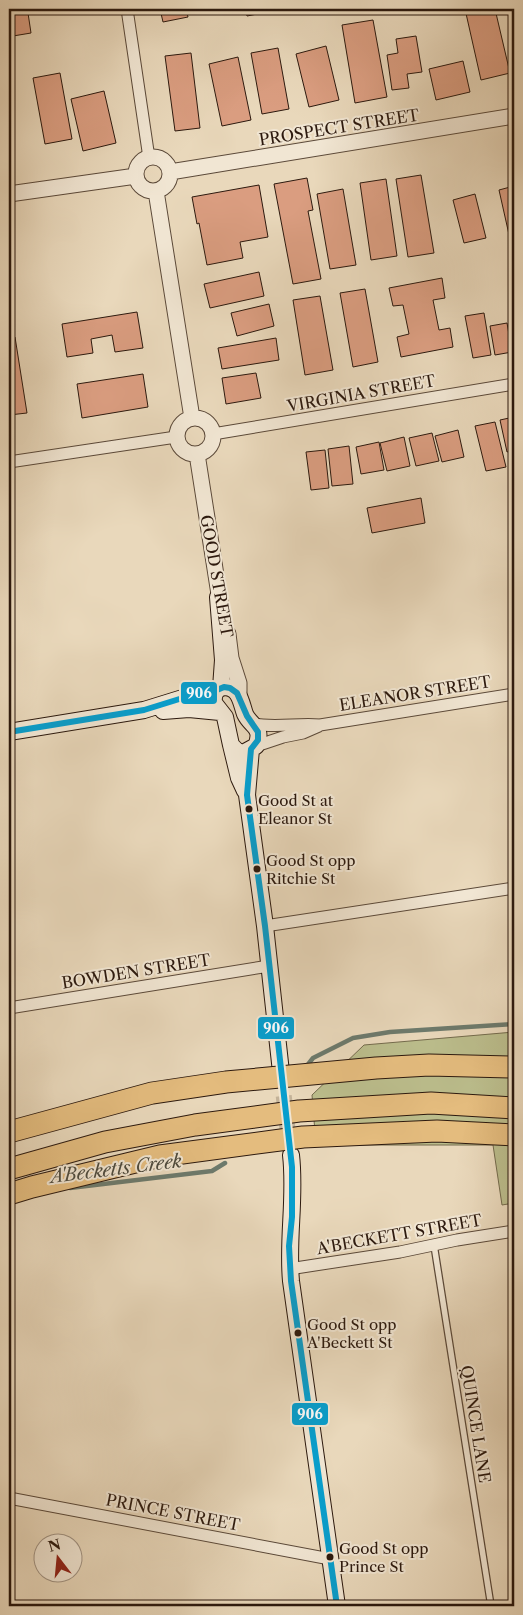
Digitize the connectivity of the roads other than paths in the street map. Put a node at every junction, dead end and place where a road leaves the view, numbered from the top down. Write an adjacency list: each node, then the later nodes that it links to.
1 (127, 9): 3 (street)
2 (514, 116): 4 (street, PROSPECT STREET)
3 (149, 158): 4 (street); 5 (street)
4 (170, 172): 6 (street)
5 (136, 176): 6 (street); 7 (street)
6 (156, 191): 9 (street)
7 (9, 194)
8 (514, 384): 10 (street, VIRGINIA STREET)
9 (192, 418): 10 (street); 11 (street)
10 (213, 434): 12 (street)
11 (176, 437): 12 (street); 13 (street)
12 (197, 454): 14 (street, GOOD STREET)
13 (9, 462)
14 (218, 597): 15 (main road); 17 (street, GOOD STREET)
15 (218, 691): 17 (main road); 18 (main road); 19 (main road)
16 (514, 694): 21 (street, ELEANOR STREET)
17 (239, 696): 20 (main road)
18 (144, 710): 19 (main road); 22 (main road)
19 (220, 712): 23 (main road)
20 (254, 724): 21 (street, ELEANOR STREET); 24 (main road)
21 (320, 725): 24 (street, ELEANOR STREET)
22 (9, 732)
23 (231, 745): 24 (main road); 25 (main road)
24 (254, 748): 25 (main road)
25 (247, 795): 27 (main road)
26 (514, 888): 27 (street)
27 (264, 926): 28 (main road)
28 (269, 966): 29 (street, BOWDEN STREET); 31 (main road)
29 (9, 1008)
30 (514, 1067): 33 (highway, bridge)
31 (281, 1072)
32 (514, 1108): 36 (highway, bridge)
33 (9, 1132)
34 (514, 1135): 37 (highway, bridge)
35 (291, 1156): 40 (main road)
36 (9, 1169)
37 (9, 1194)
38 (514, 1231): 39 (street, A'BECKETT STREET)
39 (434, 1245): 40 (street, A'BECKETT STREET); 44 (lane, QUINCE LANE)
40 (290, 1269): 42 (main road)
41 (9, 1498): 42 (street, PRINCE STREET)
42 (330, 1559): 43 (main road)
43 (337, 1606)
44 (491, 1606)

